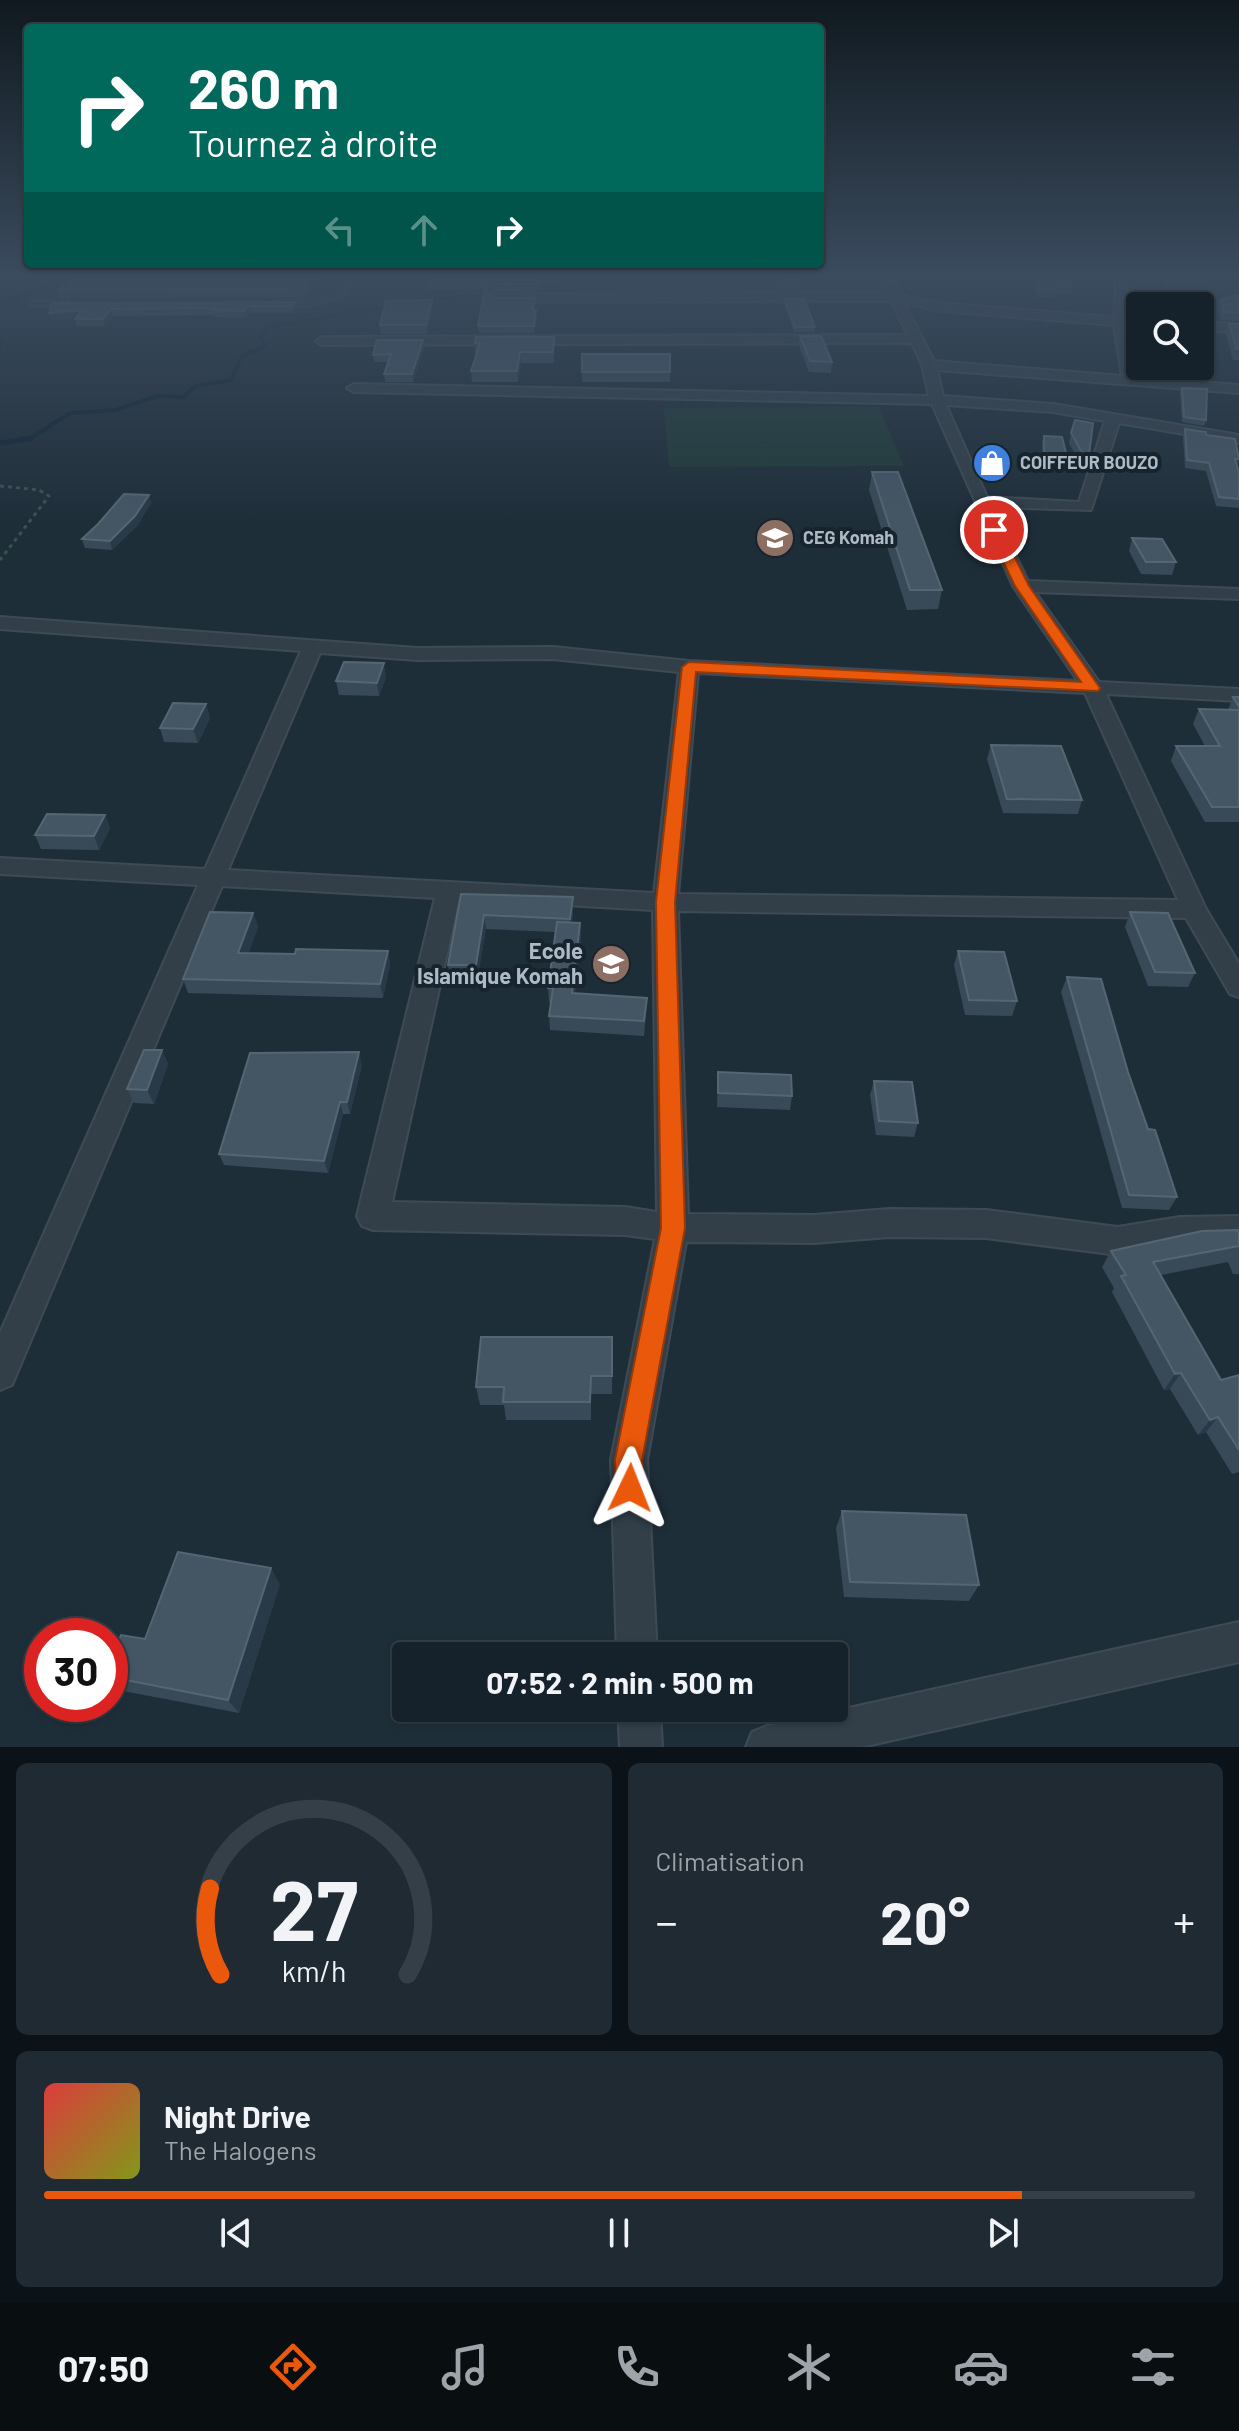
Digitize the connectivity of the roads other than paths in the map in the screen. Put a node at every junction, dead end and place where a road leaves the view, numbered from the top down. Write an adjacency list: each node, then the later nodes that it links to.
1 (926, 360): 3 (street)
2 (1123, 360): 4 (street)
3 (929, 365): 4 (street); 7 (street)
4 (1130, 381): 6 (street)
5 (354, 388): 7 (street)
6 (1239, 389)
7 (937, 400): 8 (street); 10 (street)
8 (1113, 418): 9 (street); 10 (street)
9 (1239, 439)
10 (981, 502): 11 (street)
11 (1022, 586): 12 (street); 16 (street)
12 (1239, 594)
13 (0, 623): 14 (street)
14 (313, 646): 15 (street); 19 (street)
15 (689, 667): 16 (street); 21 (street)
16 (1093, 688): 17 (street); 22 (street)
17 (1239, 695)
18 (0, 866): 19 (street)
19 (214, 878): 20 (street); 26 (street)
20 (449, 890): 21 (street); 24 (street)
21 (665, 902): 22 (street); 24 (street)
22 (1194, 909): 23 (street)
23 (1239, 987)
24 (673, 1228): 25 (street); 27 (street)
25 (1239, 1230)
26 (0, 1373)
27 (636, 1642)
28 (1239, 1642): 31 (street)
29 (640, 1722): 30 (street)
30 (641, 1747)
31 (767, 1747)

